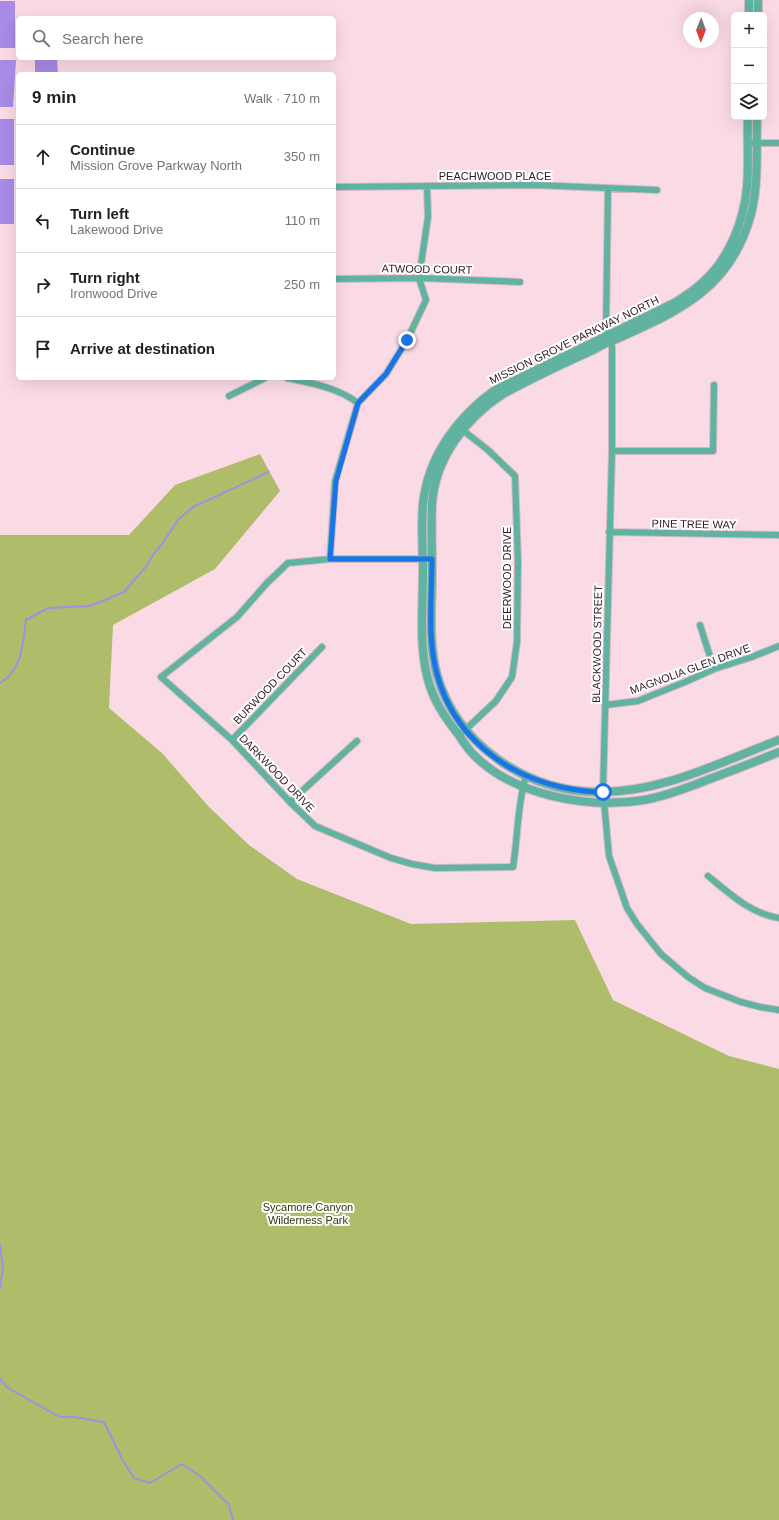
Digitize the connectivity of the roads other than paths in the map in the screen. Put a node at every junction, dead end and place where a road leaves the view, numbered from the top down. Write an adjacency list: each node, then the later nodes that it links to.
1 (749, 0): 3 (street)
2 (758, 0): 4 (street)
3 (749, 12)
4 (758, 12)
5 (748, 120): 7 (street, MISSION GROVE PARKWAY NORTH)
6 (757, 120): 8 (street, MISSION GROVE PARKWAY NORTH)
7 (747, 143): 8 (street); 17 (street, MISSION GROVE PARKWAY NORTH)
8 (756, 143): 9 (street); 17 (street, MISSION GROVE PARKWAY NORTH)
9 (779, 143)
10 (427, 186): 11 (street, PEACHWOOD PLACE); 12 (street, PEACHWOOD PLACE); 15 (street)
11 (336, 187)
12 (608, 188): 13 (street, PEACHWOOD PLACE); 17 (street, BLACKWOOD STREET)
13 (657, 190)
14 (336, 278): 15 (street, ATWOOD COURT)
15 (419, 278): 16 (street, ATWOOD COURT); 22 (street)
16 (520, 282)
17 (609, 339): 23 (street, MISSION GROVE PARKWAY NORTH); 24 (street, BLACKWOOD STREET)
18 (261, 380): 21 (street)
19 (296, 380): 22 (street)
20 (714, 385): 24 (street)
21 (230, 396)
22 (358, 403): 27 (street)
23 (460, 428): 28 (street, MISSION GROVE PARKWAY NORTH); 29 (street, MISSION GROVE PARKWAY NORTH); 35 (street, DEERWOOD DRIVE)
24 (612, 451): 25 (street, BLACKWOOD STREET)
25 (609, 532): 26 (street, PINE TREE WAY); 34 (street, BLACKWOOD STREET)
26 (779, 535)
27 (330, 559): 29 (street); 37 (street, DARKWOOD DRIVE)
28 (432, 559): 29 (street); 35 (street, MISSION GROVE PARKWAY NORTH)
29 (423, 560): 36 (street, MISSION GROVE PARKWAY NORTH)
30 (700, 625): 33 (street)
31 (779, 646): 33 (street, MAGNOLIA GLEN DRIVE)
32 (322, 647): 37 (street, BURWOOD COURT)
33 (714, 668): 34 (street, MAGNOLIA GLEN DRIVE)
34 (606, 705): 43 (street, BLACKWOOD STREET)
35 (466, 730): 36 (street, DEERWOOD DRIVE); 41 (street, MISSION GROVE PARKWAY NORTH)
36 (458, 735): 42 (street, MISSION GROVE PARKWAY NORTH)
37 (232, 740): 44 (street, DARKWOOD DRIVE)
38 (779, 740): 43 (street, MISSION GROVE PARKWAY NORTH)
39 (357, 741): 44 (street)
40 (779, 752): 45 (street, MISSION GROVE PARKWAY NORTH)
41 (526, 776): 42 (street); 43 (street, MISSION GROVE PARKWAY NORTH)
42 (523, 786): 44 (street, DARKWOOD DRIVE); 45 (street, MISSION GROVE PARKWAY NORTH)
43 (603, 792): 45 (street, BLACKWOOD STREET)
44 (290, 802)
45 (604, 802): 48 (street, BLACKWOOD STREET)
46 (708, 876): 47 (street)
47 (779, 918)
48 (779, 1010)

